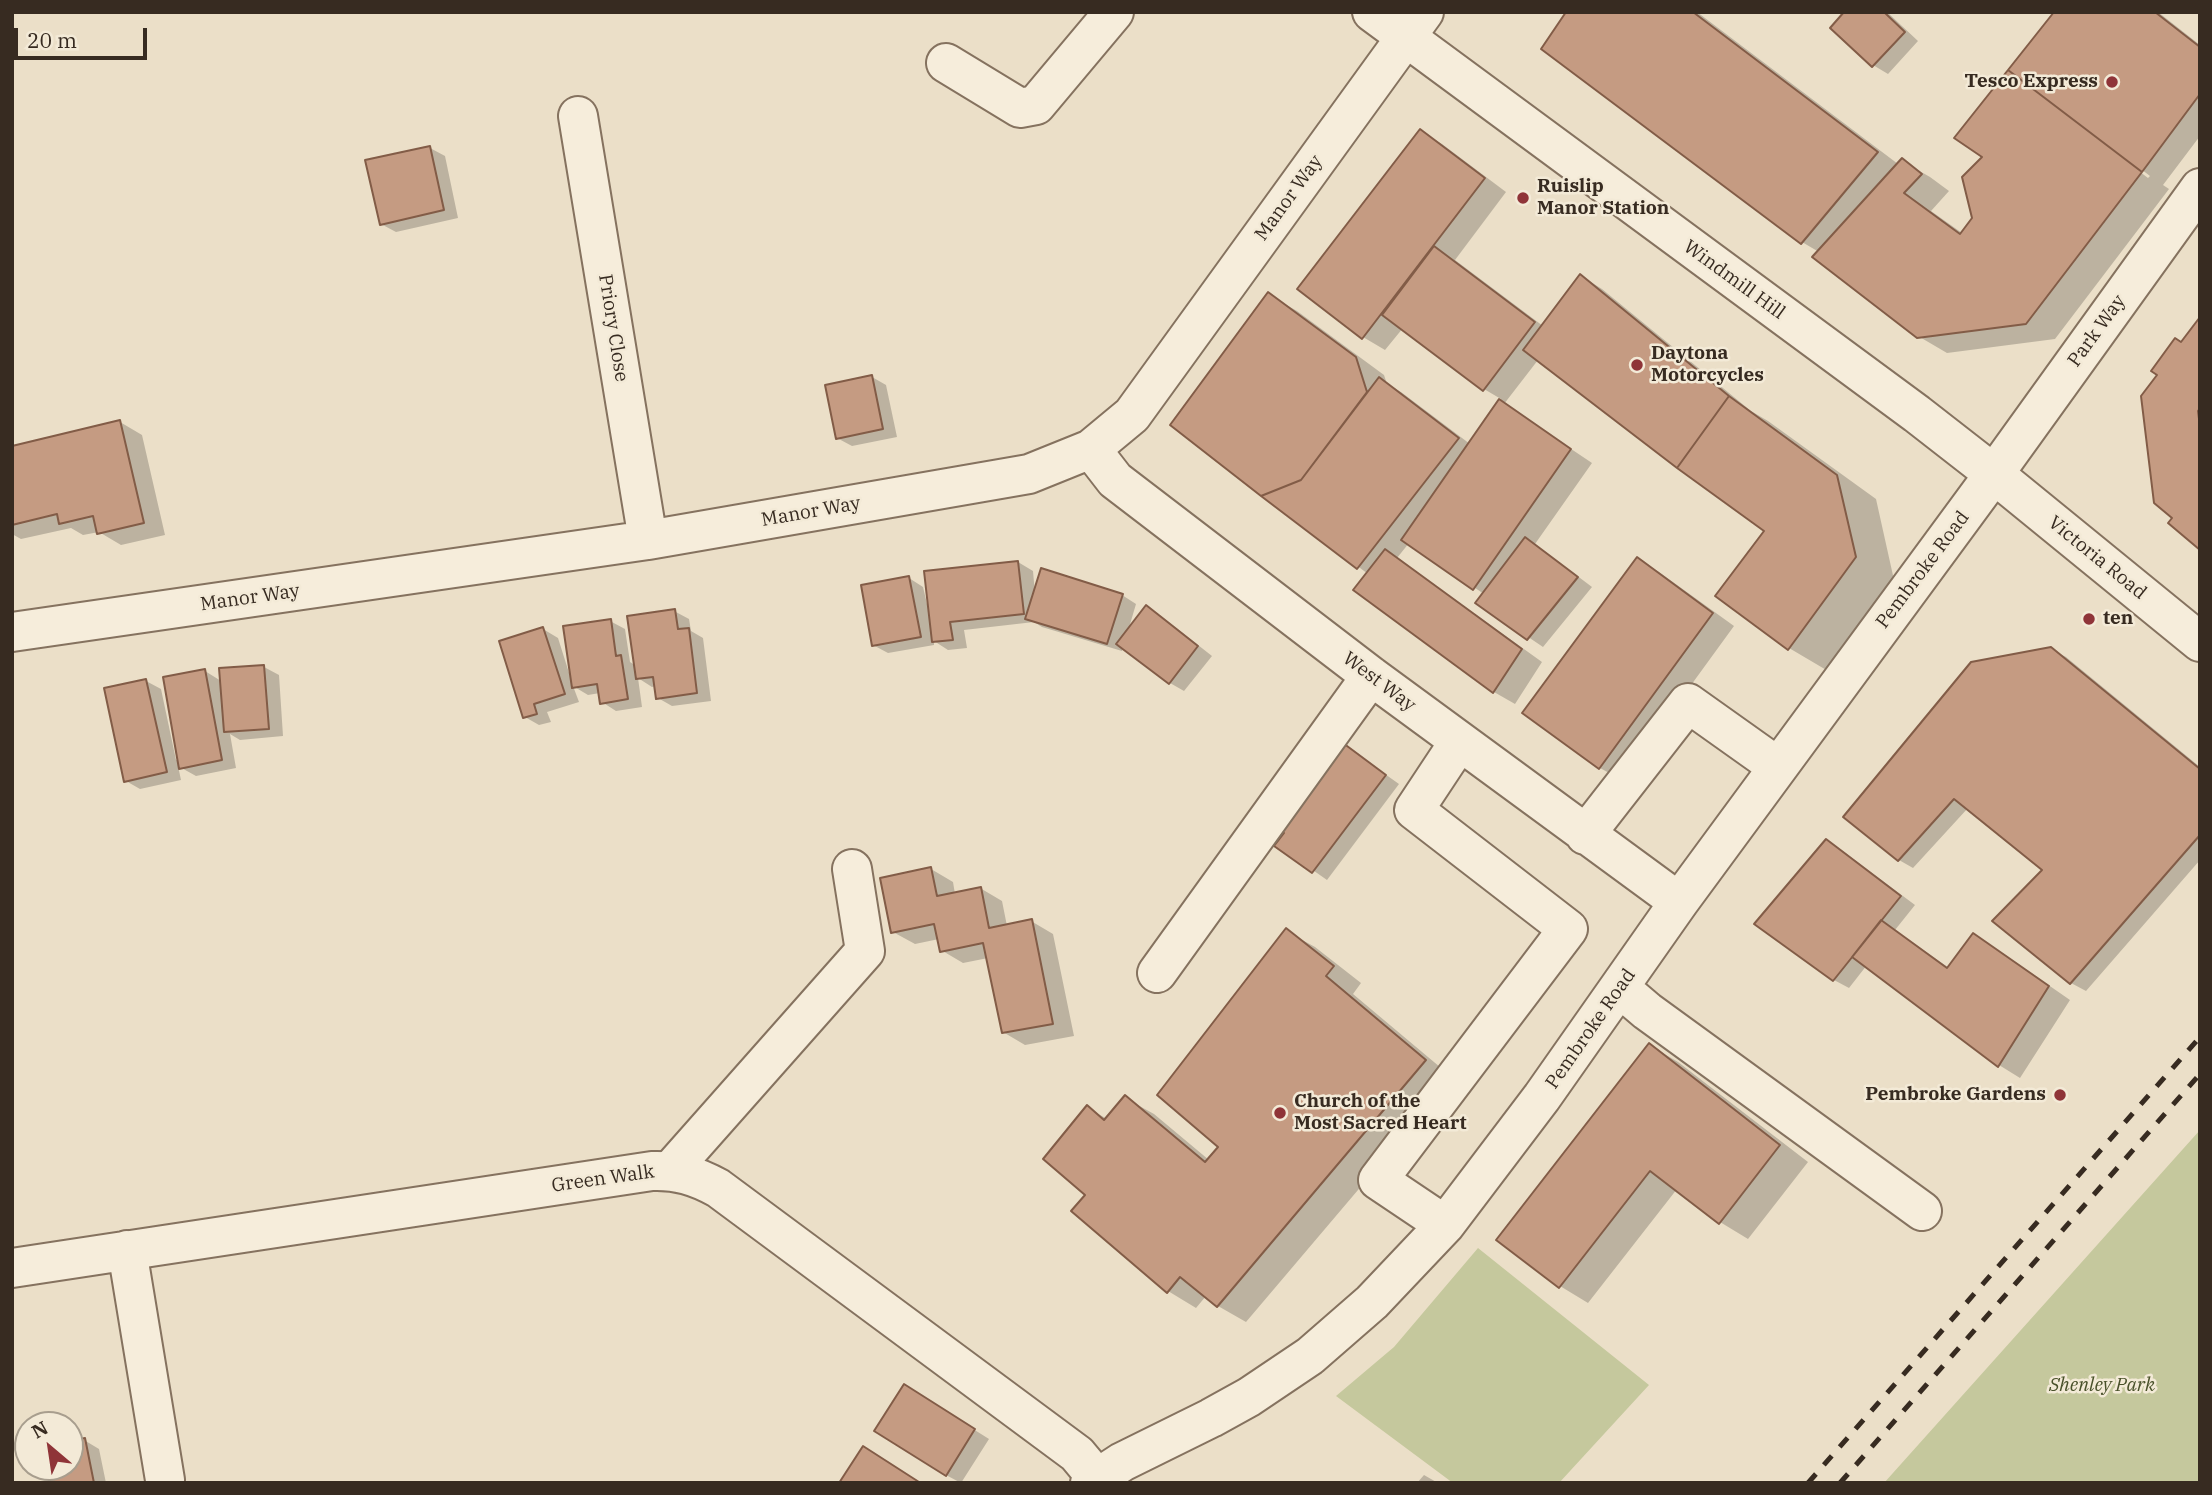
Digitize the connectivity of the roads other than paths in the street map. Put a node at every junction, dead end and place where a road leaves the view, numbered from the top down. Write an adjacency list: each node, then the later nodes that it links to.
1 (1114, 12): 4 (street)
2 (1372, 12): 3 (street, Windmill Hill)
3 (1414, 25): 7 (street, Manor Way); 8 (street, Windmill Hill)
4 (946, 64)
5 (578, 117): 9 (street, Priory Close)
6 (2200, 188): 8 (street, Park Way)
7 (1091, 449): 9 (street, Manor Way); 12 (street, West Way)
8 (1994, 474): 11 (street, Victoria Road); 14 (street, Pembroke Road)
9 (648, 540): 10 (street, Manor Way)
10 (12, 632)
11 (2200, 642)
12 (1371, 676): 13 (street, West Way); 18 (street)
13 (1459, 742): 15 (street, West Way); 22 (street)
14 (1778, 767): 15 (street); 17 (street, Pembroke Road)
15 (1585, 835): 17 (street, West Way)
16 (852, 869): 20 (street)
17 (1679, 902): 19 (street, Pembroke Road)
18 (1157, 972)
19 (1620, 988): 21 (street); 22 (street, Pembroke Road)
20 (671, 1170): 23 (street, Green Walk); 26 (street, Green Walk)
21 (1922, 1211)
22 (1445, 1225): 26 (street, Pembroke Road)
23 (127, 1251): 24 (street, Green Walk); 25 (street)
24 (12, 1268)
25 (165, 1480)
26 (1093, 1480)

